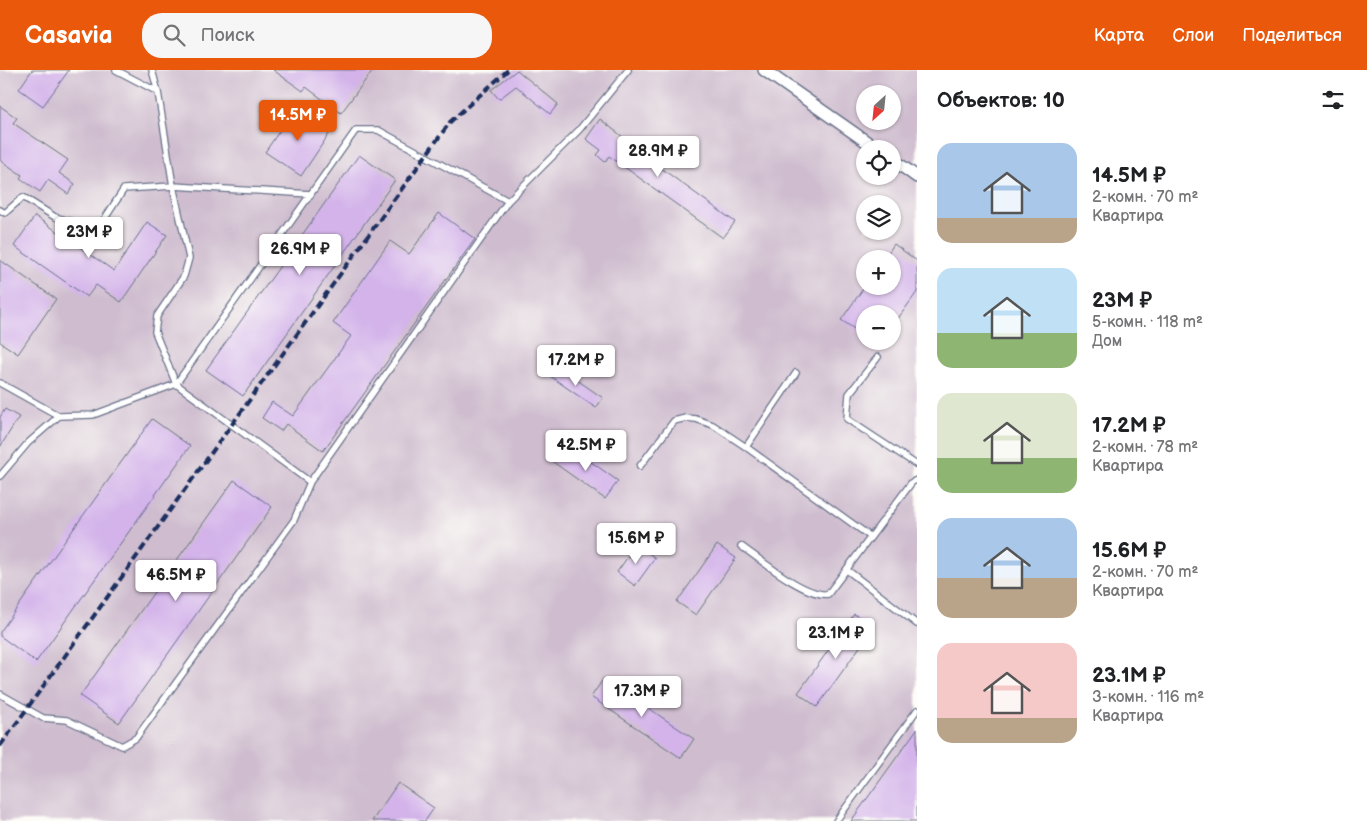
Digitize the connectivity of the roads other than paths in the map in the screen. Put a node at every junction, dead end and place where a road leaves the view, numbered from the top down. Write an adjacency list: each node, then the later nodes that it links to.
1 (116, 70): 5 (lane)
2 (152, 70): 5 (lane)
3 (628, 70): 11 (lane)
4 (764, 70): 6 (street)
5 (158, 92): 9 (lane)
6 (864, 140)
7 (901, 165): 8 (street)
8 (917, 177)
9 (173, 186): 10 (lane); 12 (lane); 16 (lane)
10 (311, 194): 11 (lane); 16 (lane)
11 (508, 201): 23 (lane)
12 (0, 210)
13 (878, 356): 19 (lane)
14 (796, 373): 18 (lane)
15 (0, 383): 17 (lane)
16 (176, 384): 17 (lane); 23 (lane)
17 (59, 416): 21 (lane)
18 (746, 447): 20 (lane); 24 (lane)
19 (917, 465)
20 (640, 466)
21 (0, 476)
22 (917, 480): 24 (lane)
23 (310, 482): 28 (lane)
24 (871, 537): 26 (lane)
25 (741, 546): 26 (lane)
26 (847, 570): 27 (lane)
27 (917, 624)
28 (0, 694)
29 (917, 710): 30 (lane)
30 (836, 821)

